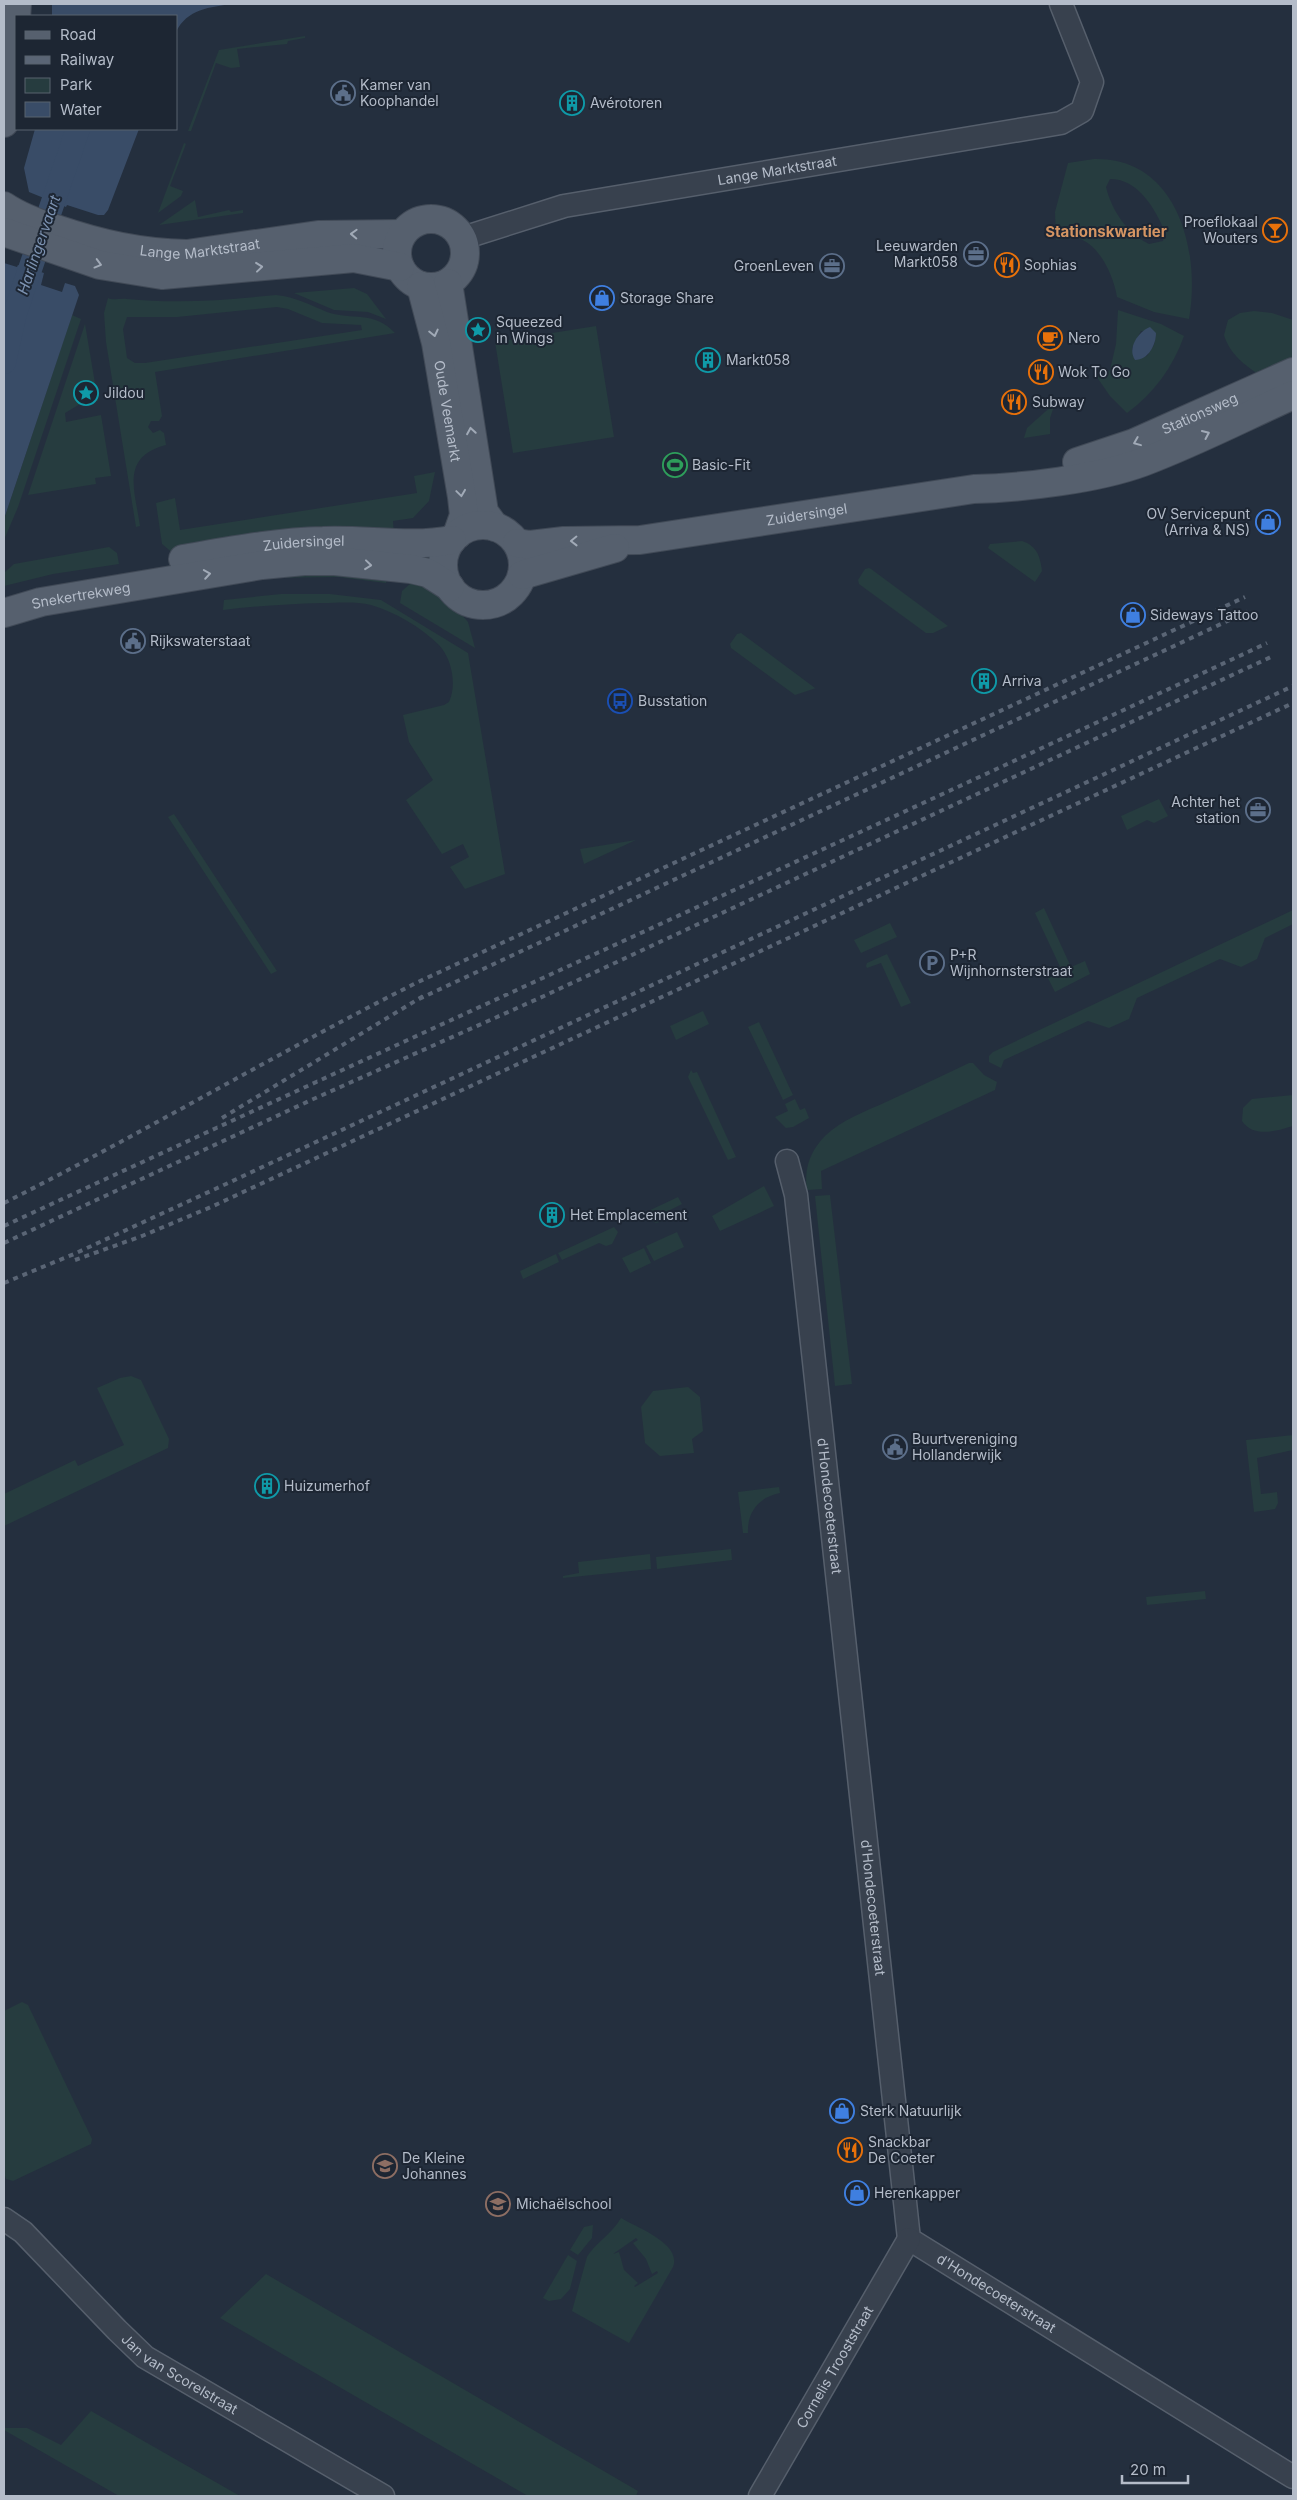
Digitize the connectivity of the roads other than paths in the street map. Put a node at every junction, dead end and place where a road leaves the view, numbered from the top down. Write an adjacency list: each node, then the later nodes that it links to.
1 (1061, 4): 9 (street, Lange Marktstraat)
2 (15, 22): 3 (main road)
3 (13, 40): 4 (main road); 5 (main road)
4 (4, 71)
5 (4, 123)
6 (4, 206): 7 (main road, Lange Marktstraat)
7 (20, 231): 10 (main road, Lange Marktstraat)
8 (402, 234): 9 (main road); 10 (main road, Lange Marktstraat, one-way to 10); 11 (main road)
9 (463, 238): 12 (main road)
10 (55, 240): 11 (main road, Lange Marktstraat, one-way to 11)
11 (400, 267): 13 (main road)
12 (448, 283): 13 (main road); 17 (main road, Oude Veemarkt, one-way to 12)
13 (421, 286): 18 (main road, Oude Veemarkt, one-way to 18)
14 (1293, 372): 16 (main road, Stationsweg, one-way to 16)
15 (1293, 395): 16 (main road, Stationsweg, one-way to 15)
16 (1109, 462): 19 (main road, Zuidersingel)
17 (506, 535): 18 (main road); 19 (main road, Zuidersingel, one-way to 17); 21 (main road)
18 (455, 537): 20 (main road, Zuidersingel); 22 (main road)
19 (640, 540): 21 (main road, Zuidersingel)
20 (158, 573): 22 (main road, Zuidersingel, one-way to 22); 23 (main road, Snekertrekweg); 24 (main road, Snekertrekweg)
21 (522, 575): 22 (main road)
22 (450, 587)
23 (4, 593)
24 (4, 613)
25 (787, 1161): 27 (street, d'Hondecoeterstraat)
26 (4, 2219): 29 (street, Jan van Scorelstraat)
27 (909, 2239): 28 (street, d'Hondecoeterstraat); 30 (street, Cornelis Trooststraat)
28 (1293, 2477)
29 (383, 2496)
30 (760, 2496)

